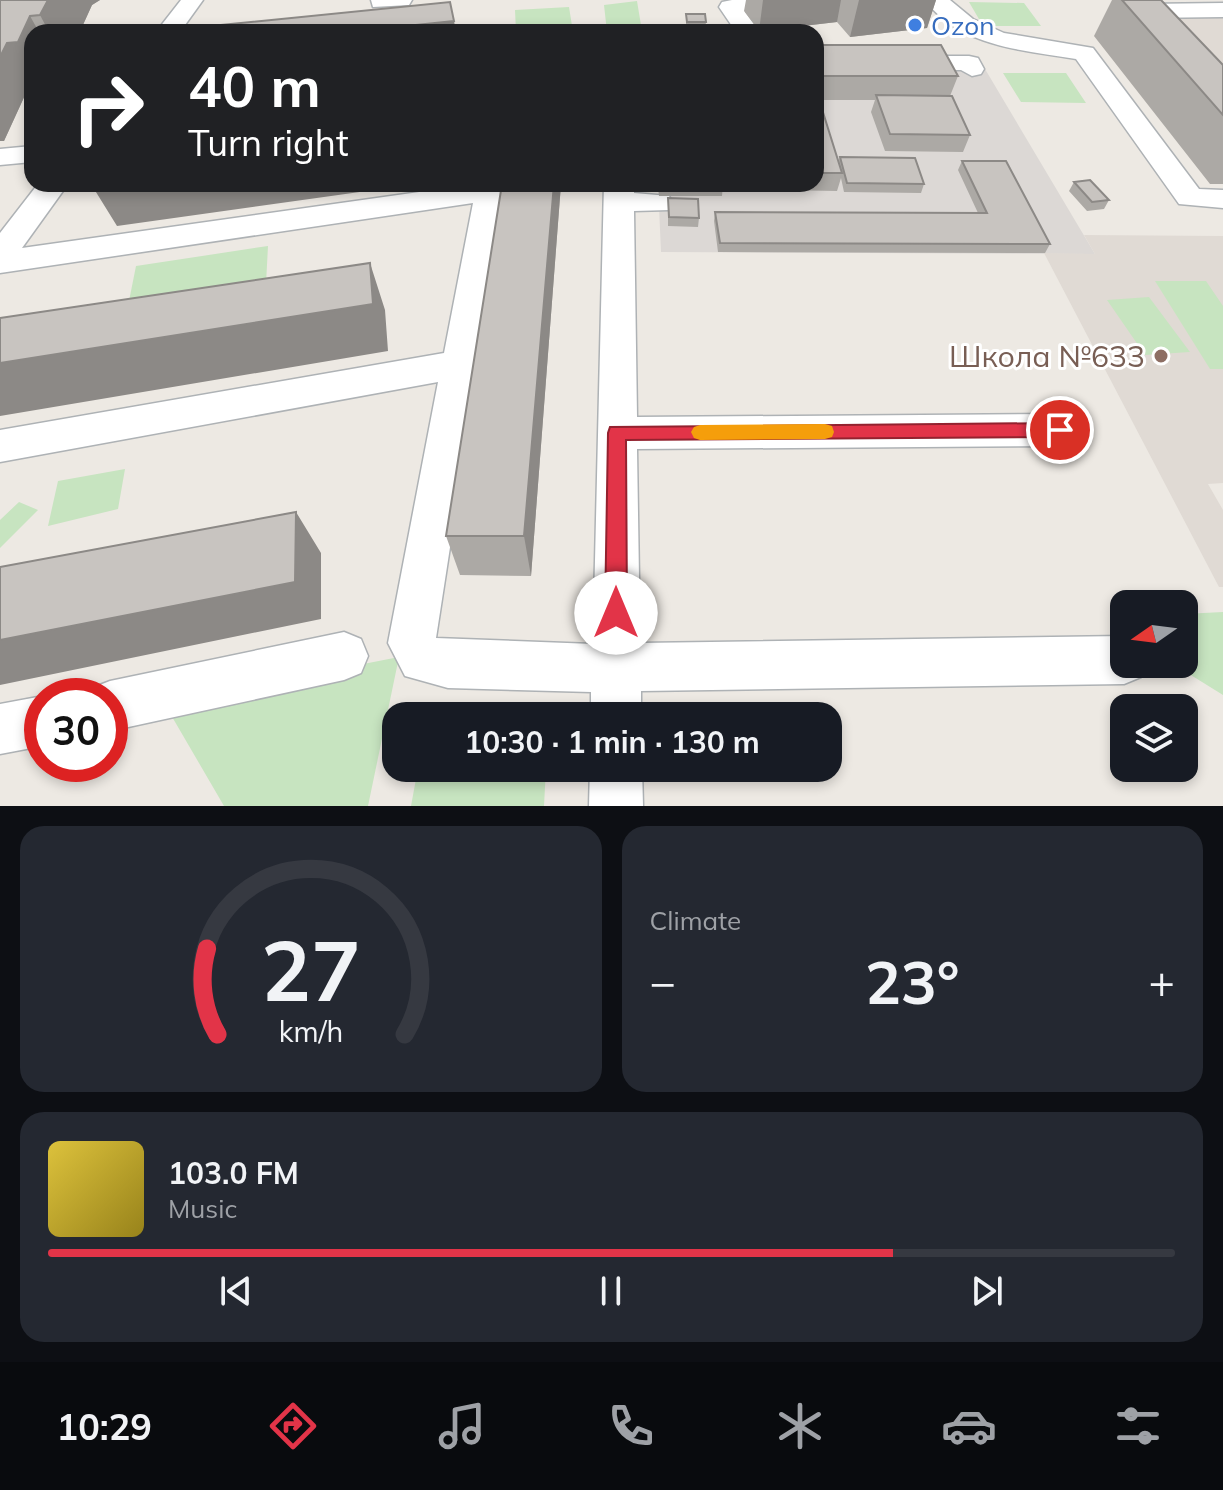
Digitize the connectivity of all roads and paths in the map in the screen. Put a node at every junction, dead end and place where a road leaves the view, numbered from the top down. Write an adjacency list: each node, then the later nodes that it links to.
1 (192, 0): 6 (street)
2 (787, 0): 7 (street)
3 (936, 0): 17 (street)
4 (1146, 6): 5 (street); 8 (street)
5 (1223, 10)
6 (174, 24)
7 (742, 24)
8 (1151, 39)
9 (824, 63): 10 (street)
10 (972, 69)
11 (24, 155): 12 (street)
12 (0, 157)
13 (47, 192): 19 (street)
14 (457, 192): 20 (street)
15 (489, 192): 21 (street)
16 (619, 193): 18 (street); 23 (street)
17 (1223, 199)
18 (658, 203)
19 (0, 255)
20 (0, 262)
21 (460, 364): 24 (street); 27 (street)
22 (1070, 430): 23 (street)
23 (617, 433): 27 (street)
24 (0, 446)
25 (344, 656): 28 (street)
26 (1110, 660): 27 (street)
27 (616, 668): 29 (street)
28 (128, 702)
29 (616, 702)
30 (24, 724): 31 (street)
31 (0, 729)
32 (616, 782): 33 (street)
33 (616, 806)

